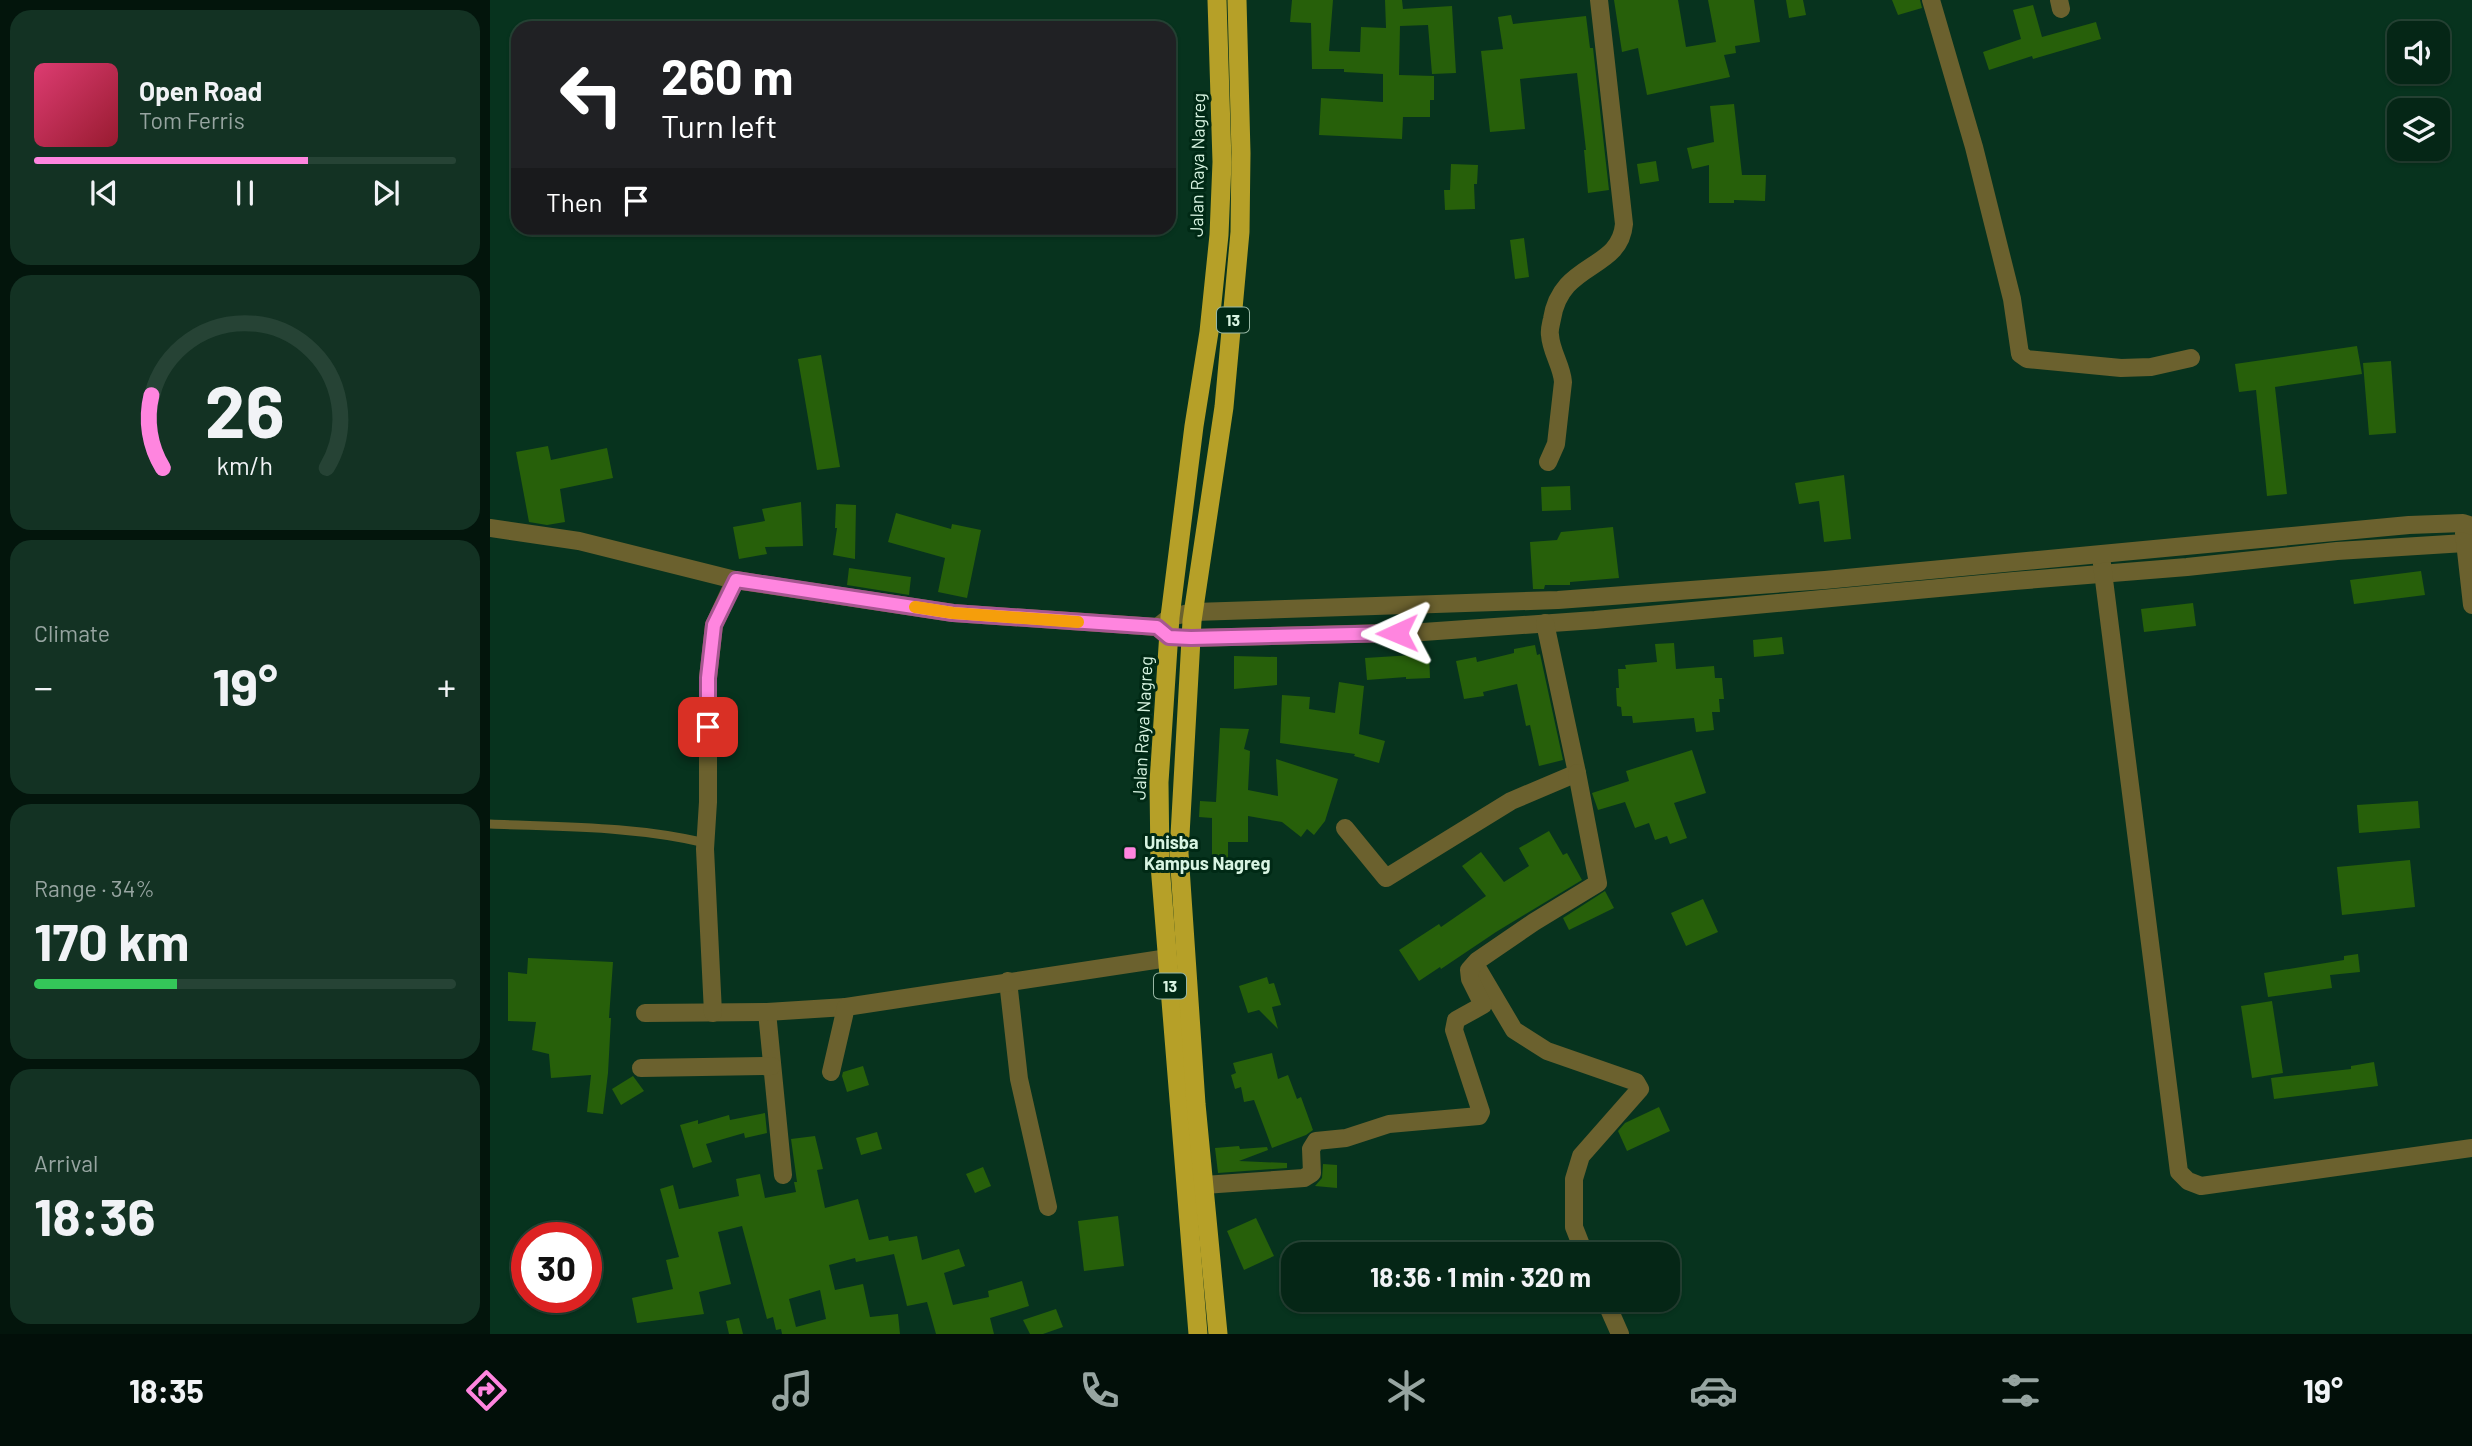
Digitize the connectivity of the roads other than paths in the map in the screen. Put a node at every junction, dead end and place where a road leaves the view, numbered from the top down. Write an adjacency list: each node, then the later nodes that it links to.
1 (1217, 0): 17 (highway, Jalan Raya Nagreg / 13)
2 (1237, 0): 14 (highway, 13)
3 (1599, 0): 6 (street)
4 (1931, 0): 5 (street)
5 (2191, 358)
6 (1548, 462)
7 (490, 528): 11 (street)
8 (2468, 533): 9 (street); 10 (street); 13 (street)
9 (2101, 554): 10 (street); 12 (street)
10 (2103, 573): 15 (street); 33 (street)
11 (736, 580): 17 (street); 22 (street)
12 (1512, 603): 14 (street); 16 (street)
13 (2472, 605)
14 (1194, 612): 17 (street); 18 (highway, 13)
15 (1545, 623): 16 (street); 19 (street)
16 (1511, 626): 18 (street)
17 (1165, 627): 18 (street); 23 (highway, Jalan Raya Nagreg / 13)
18 (1191, 638): 35 (highway, 13)
19 (1577, 773): 21 (street); 24 (street)
20 (490, 824): 22 (lane)
21 (1345, 828)
22 (706, 843): 29 (street)
23 (1168, 958): 25 (street); 39 (highway, Jalan Raya Nagreg / 13)
24 (1475, 964): 35 (street); 37 (street)
25 (1008, 981): 26 (street); 36 (street)
26 (846, 1007): 27 (street); 32 (street)
27 (767, 1012): 29 (street); 30 (street)
28 (645, 1013): 29 (street)
29 (713, 1013)
30 (772, 1066): 31 (street); 34 (street)
31 (641, 1068)
32 (831, 1072)
33 (2472, 1148)
34 (783, 1175)
35 (1204, 1185): 40 (highway, 13)
36 (1048, 1207)
37 (1580, 1242)
38 (1610, 1312): 41 (street)
39 (1198, 1334)
40 (1218, 1334)
41 (1620, 1334)

